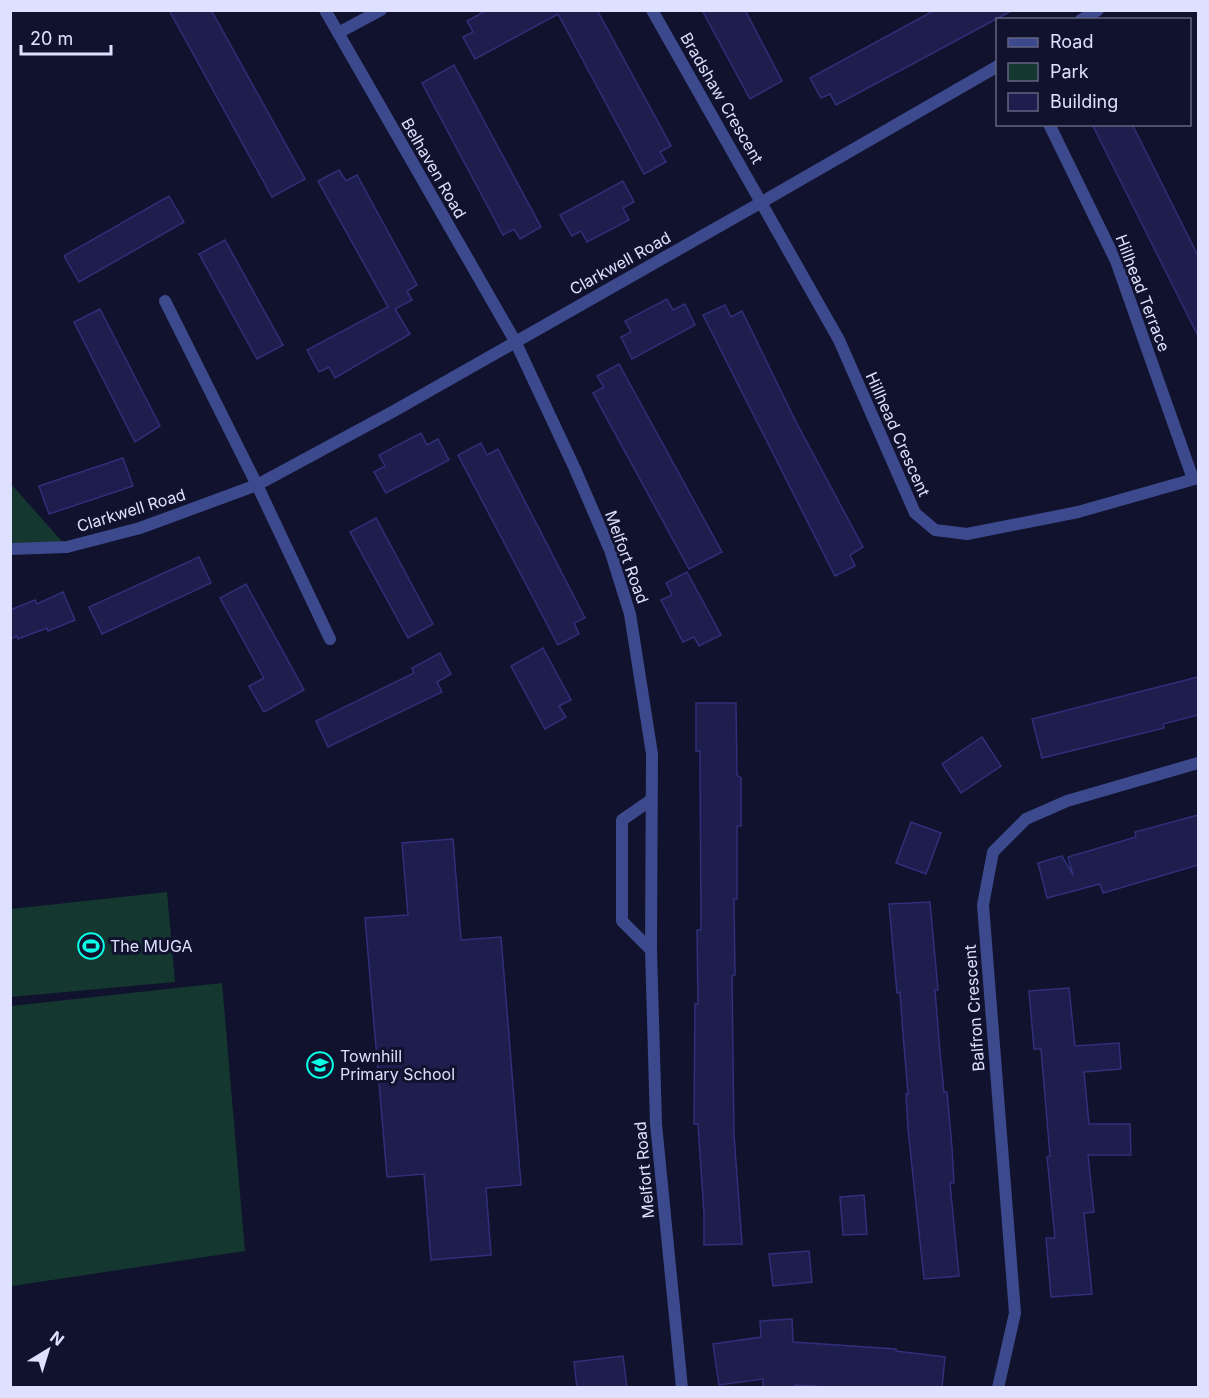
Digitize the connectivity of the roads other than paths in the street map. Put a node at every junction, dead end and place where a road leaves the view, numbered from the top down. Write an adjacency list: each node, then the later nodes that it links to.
1 (325, 10): 6 (street, Belhaven Road)
2 (381, 10): 6 (street)
3 (652, 10): 9 (street, Bradshaw Crescent)
4 (1098, 10): 5 (street)
5 (1084, 18)
6 (338, 33): 11 (street, Belhaven Road)
7 (996, 67): 9 (street, Clarkwell Road)
8 (1050, 126): 12 (street, Hillhead Terrace)
9 (762, 202): 11 (street, Clarkwell Road); 12 (street, Hillhead Crescent)
10 (165, 300): 13 (street)
11 (515, 341): 13 (street, Clarkwell Road); 17 (street, Melfort Road)
12 (1196, 478)
13 (257, 484): 14 (street, Clarkwell Road); 15 (street)
14 (10, 549)
15 (330, 639)
16 (1198, 763): 20 (street, Balfron Crescent)
17 (651, 800): 18 (street, Melfort Road); 18 (street)
18 (651, 950): 19 (street, Melfort Road)
19 (681, 1388)
20 (998, 1388)

